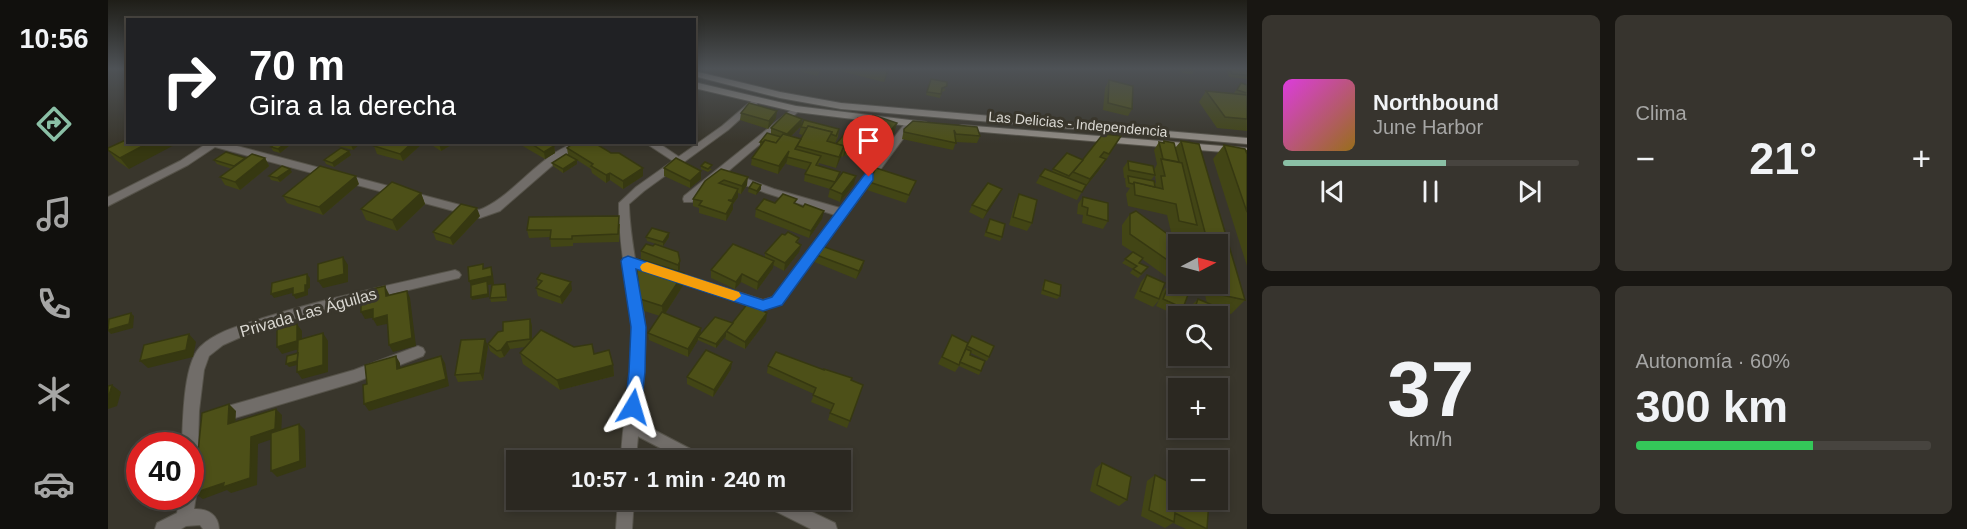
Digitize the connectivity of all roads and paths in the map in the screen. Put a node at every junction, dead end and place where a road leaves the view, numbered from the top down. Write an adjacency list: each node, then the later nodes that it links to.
1 (730, 94): 3 (main road)
2 (776, 94): 8 (main road, Las Delicias - Independencia)
3 (756, 100): 4 (main road); 16 (street)
4 (796, 109): 5 (main road); 17 (street)
5 (909, 124): 6 (main road); 20 (street)
6 (932, 125)
7 (954, 127): 14 (main road, Las Delicias - Independencia)
8 (1208, 138): 9 (main road, Las Delicias - Independencia); 14 (main road)
9 (1247, 141)
10 (213, 144): 19 (street)
11 (219, 144): 12 (street)
12 (577, 144)
13 (652, 144): 16 (street)
14 (1214, 149): 15 (main road, Las Delicias - Independencia)
15 (1247, 152)
16 (680, 161): 25 (street)
17 (721, 172): 18 (street); 20 (street)
18 (688, 199)
19 (108, 202)
20 (843, 213): 21 (street)
21 (662, 272)
22 (455, 275): 24 (street, Privada Las Águilas)
23 (418, 352): 24 (street)
24 (201, 421): 26 (street, Privada Las Águilas)
25 (631, 425): 27 (street); 28 (street)
26 (196, 432)
27 (629, 450)
28 (678, 450)
29 (186, 510): 32 (street)
30 (625, 510): 35 (street)
31 (791, 510): 36 (street)
32 (185, 518): 33 (street); 34 (street)
33 (208, 523)
34 (162, 529)
35 (624, 529)
36 (829, 529)

